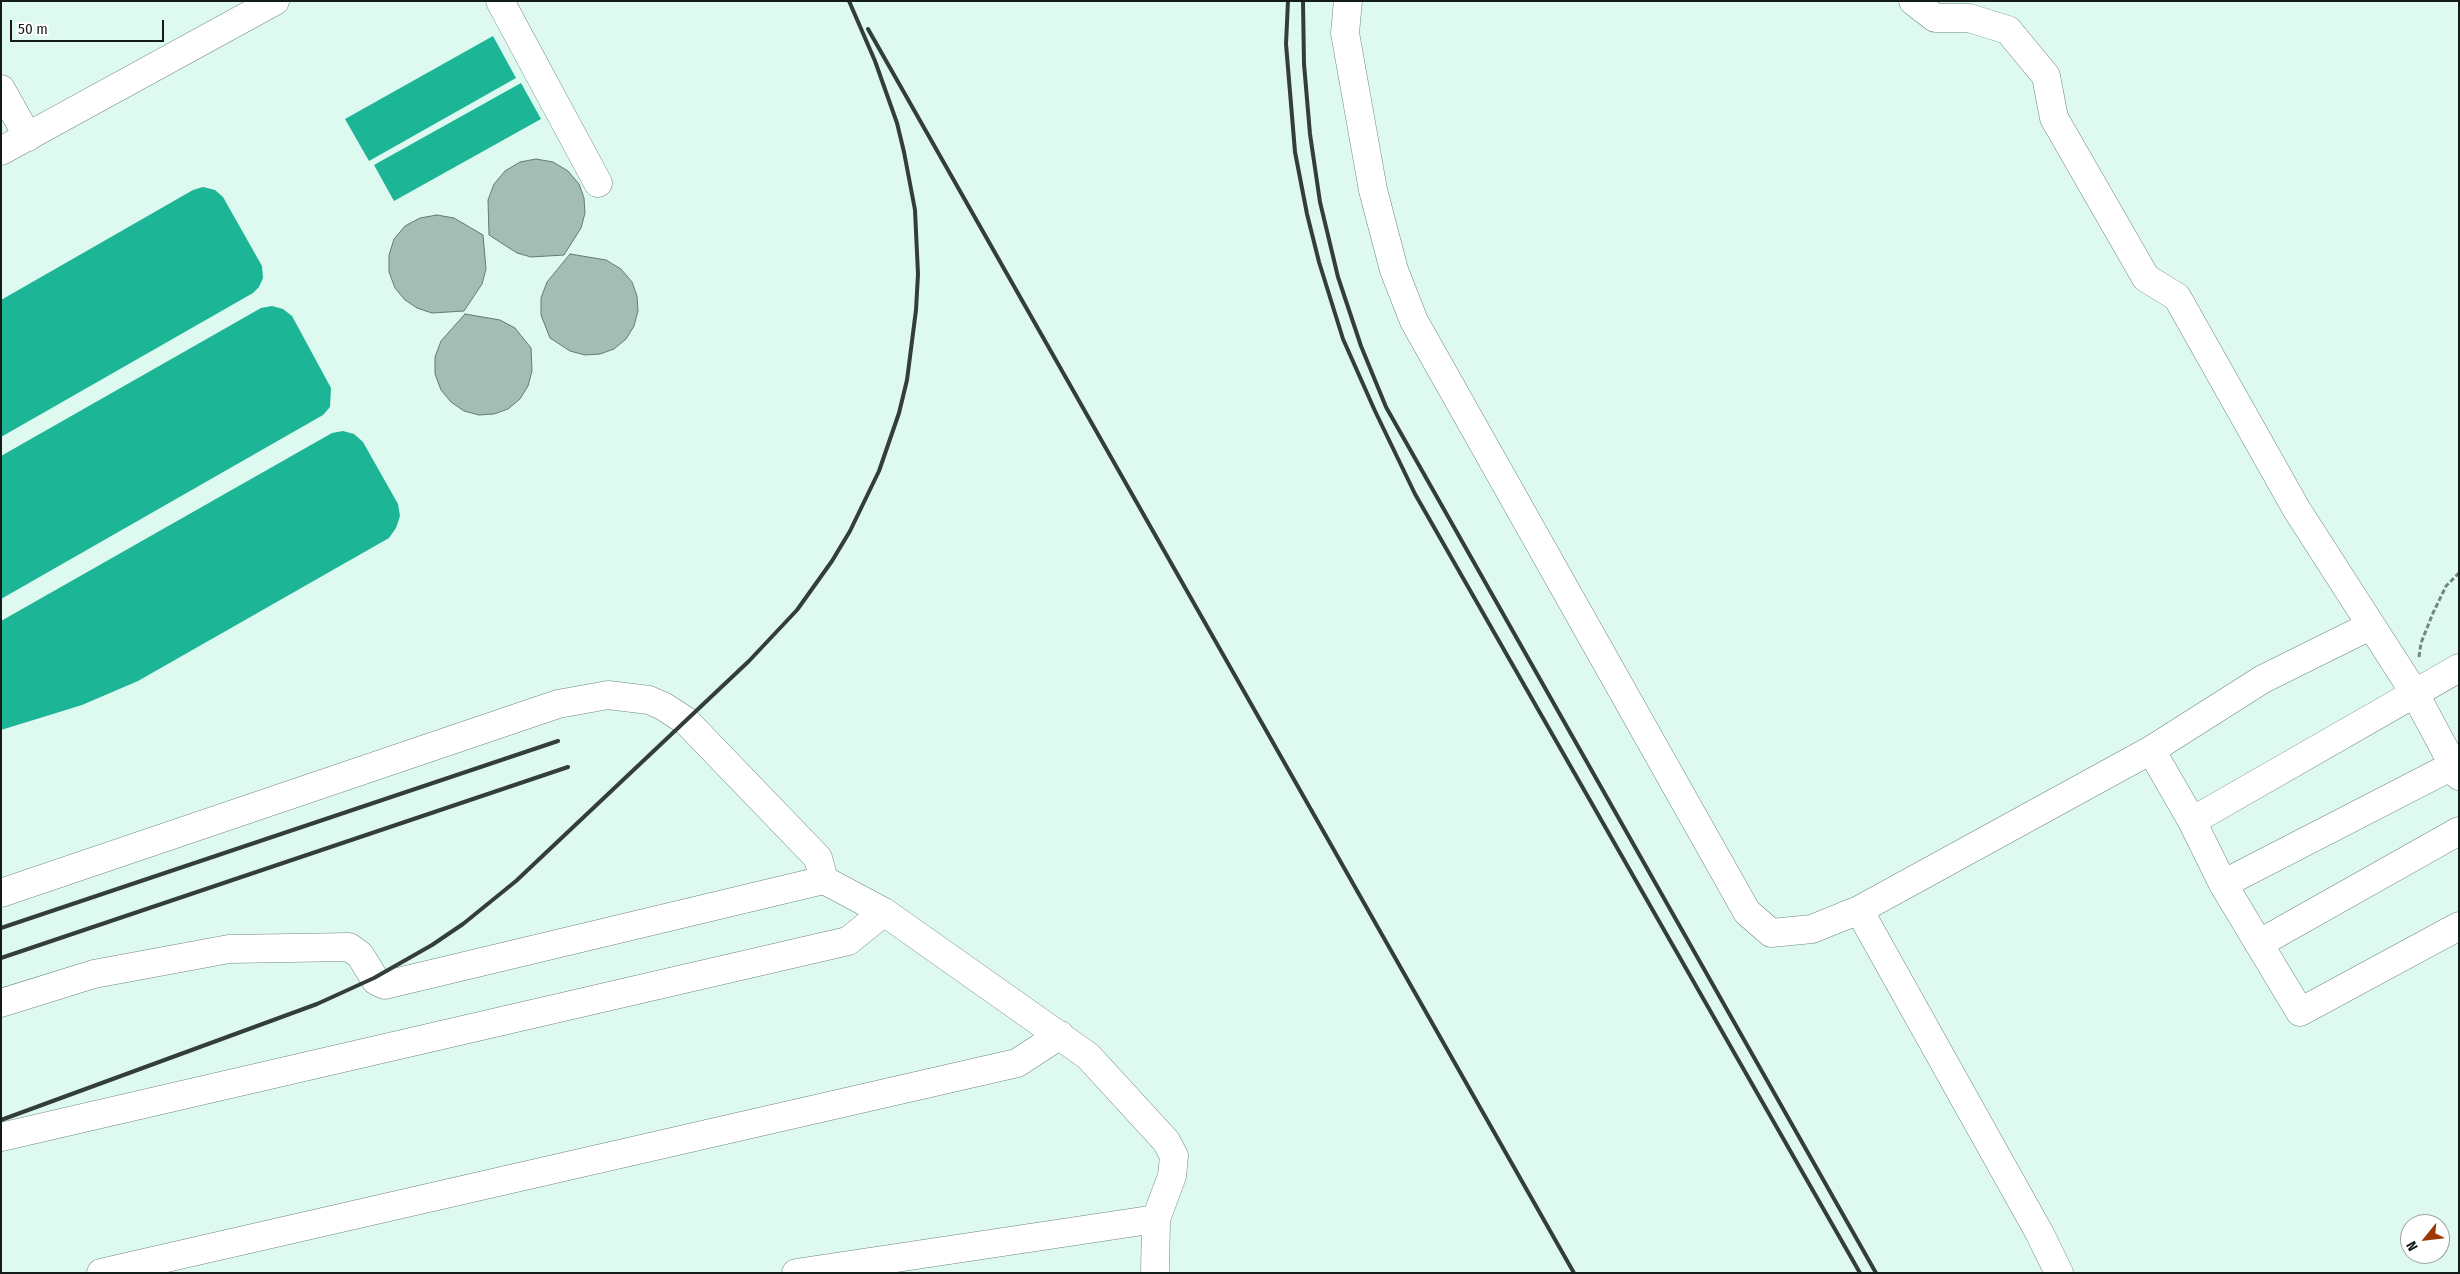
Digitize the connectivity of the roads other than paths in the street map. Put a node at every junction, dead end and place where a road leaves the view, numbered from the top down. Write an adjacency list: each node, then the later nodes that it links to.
1 (275, 1): 6 (lane)
2 (500, 1): 8 (lane)
3 (1348, 1): 19 (lane)
4 (1914, 1): 9 (lane)
5 (1, 89): 6 (lane)
6 (28, 137): 7 (lane)
7 (1, 151)
8 (598, 183)
9 (2370, 626): 11 (lane); 12 (lane)
10 (2459, 668): 11 (lane)
11 (2414, 692): 13 (lane); 14 (lane)
12 (2151, 750): 14 (lane); 19 (lane)
13 (2456, 770): 17 (lane)
14 (2192, 821): 17 (lane)
15 (2459, 830): 22 (lane)
16 (824, 880): 18 (lane); 20 (lane); 23 (lane)
17 (2223, 884): 22 (lane)
18 (1, 893)
19 (1859, 910): 30 (lane)
20 (884, 912): 24 (lane); 25 (lane)
21 (2459, 926): 22 (lane)
22 (2260, 943)
23 (1, 1003)
24 (1060, 1035): 26 (lane); 27 (lane)
25 (1, 1137)
26 (1156, 1219): 28 (lane); 29 (lane)
27 (100, 1273)
28 (796, 1273)
29 (1155, 1273)
30 (2059, 1273)

